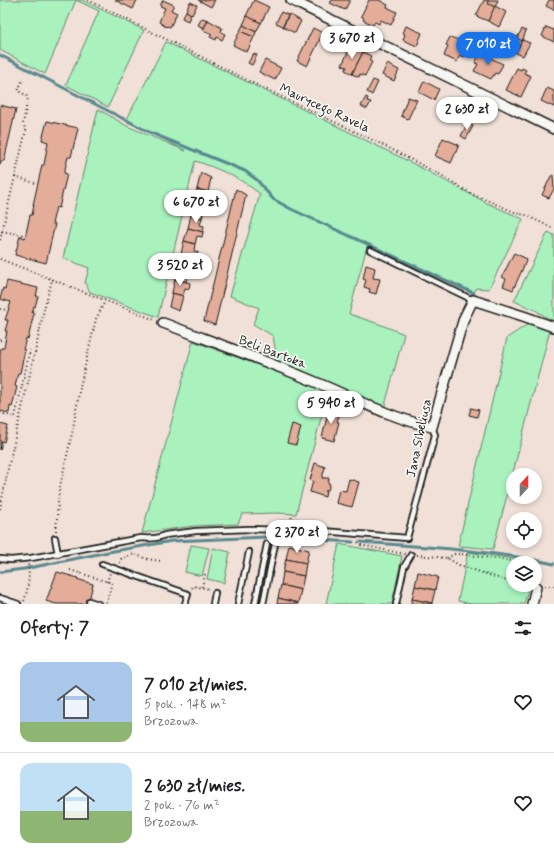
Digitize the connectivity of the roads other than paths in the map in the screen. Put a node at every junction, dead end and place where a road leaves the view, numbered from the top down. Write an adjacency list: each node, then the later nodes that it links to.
1 (291, 0): 2 (street)
2 (554, 129)
3 (370, 250): 4 (lane)
4 (473, 300): 6 (street); 7 (street, Jana Sibeliusa)
5 (163, 323): 7 (street, Beli Bartoka)
6 (554, 327)
7 (432, 428): 12 (lane, Jana Sibeliusa)
8 (55, 538): 12 (lane)
9 (267, 544): 25 (lane)
10 (275, 544): 26 (lane)
11 (249, 552): 24 (lane)
12 (58, 554): 14 (lane)
13 (411, 555): 27 (lane)
14 (0, 559)
15 (102, 564): 22 (lane)
16 (534, 592): 28 (street)
17 (215, 593): 23 (lane)
18 (0, 598): 20 (lane)
19 (89, 601): 21 (lane)
20 (18, 604)
21 (98, 604)
22 (185, 604)
23 (213, 604)
24 (238, 604)
25 (255, 604)
26 (263, 604)
27 (396, 604)
28 (532, 604)

